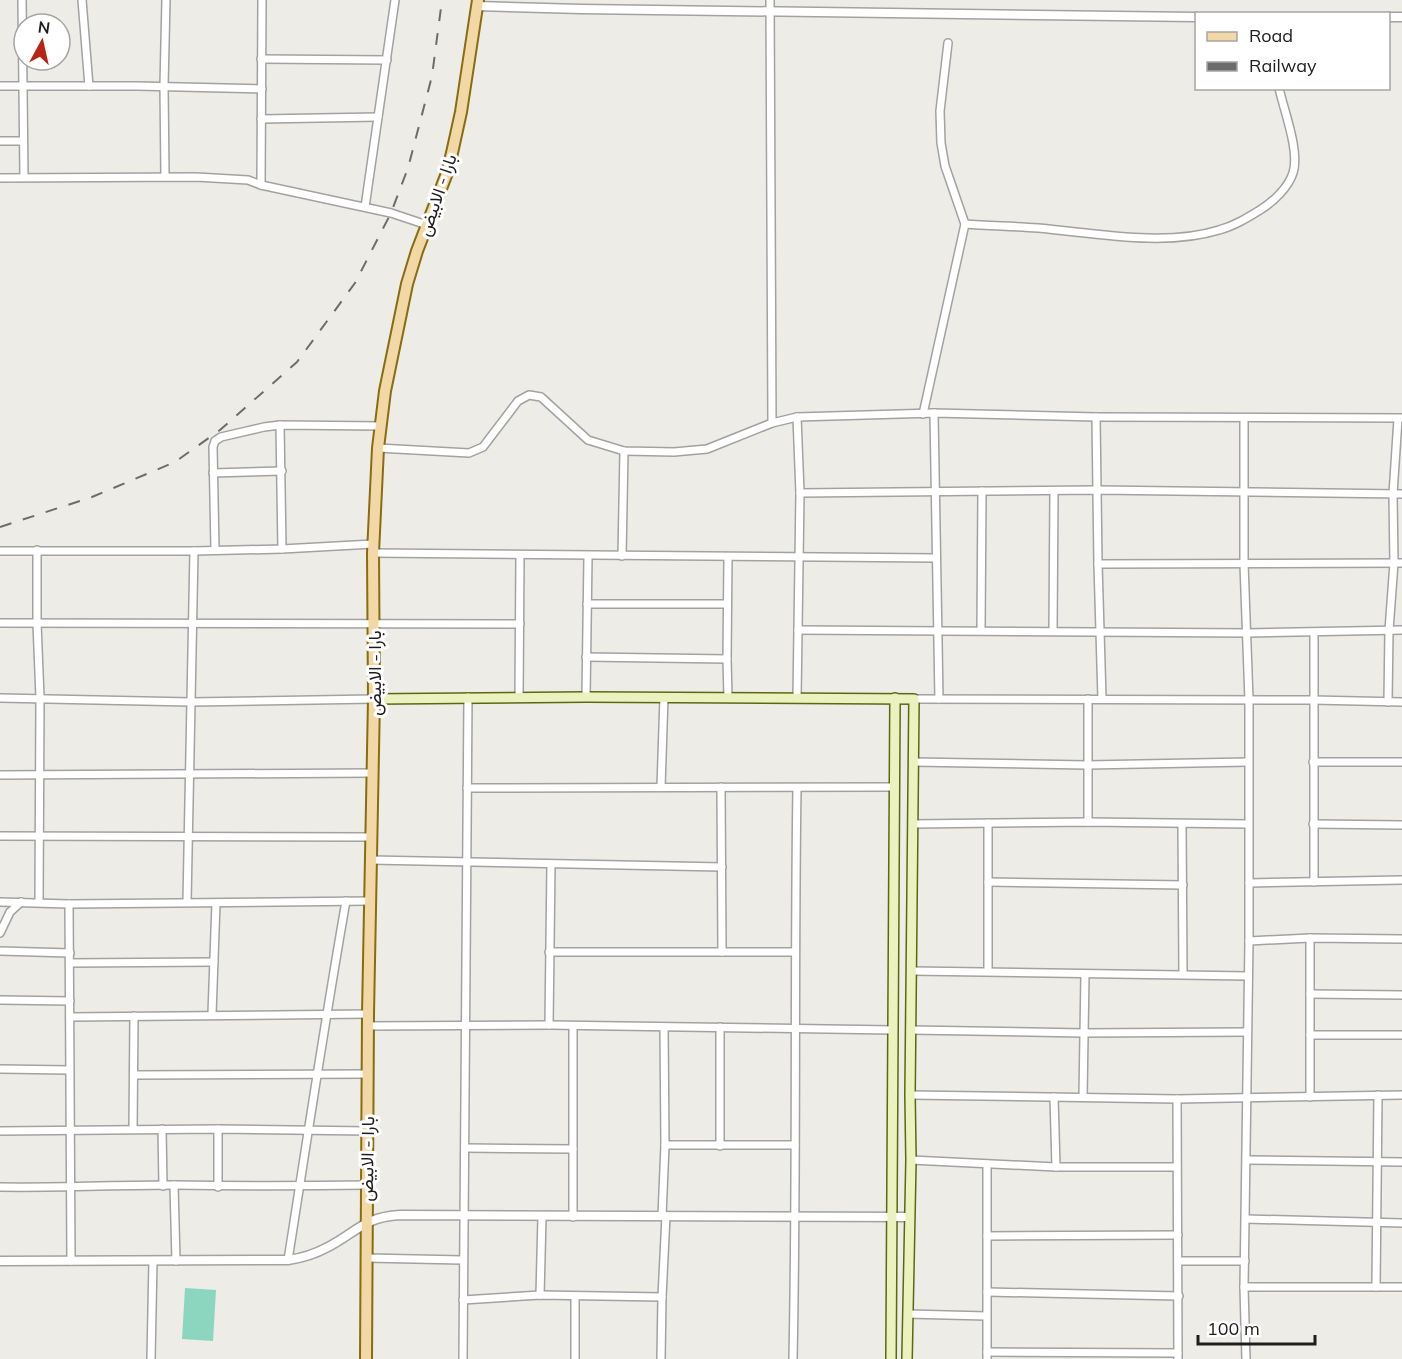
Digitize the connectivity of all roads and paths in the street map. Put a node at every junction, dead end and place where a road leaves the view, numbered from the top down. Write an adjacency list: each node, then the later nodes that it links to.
1 (22, 0): 14 (street)
2 (82, 0): 15 (street)
3 (166, 0): 16 (street)
4 (262, 0): 11 (street)
5 (395, 0): 12 (street)
6 (770, 0): 8 (street)
7 (478, 3): 8 (street); 29 (main road, بارا - الابيض)
8 (770, 10): 9 (street); 36 (street)
9 (1195, 17)
10 (948, 44): 28 (street)
11 (261, 59): 12 (street); 17 (street)
12 (387, 60): 19 (street)
13 (0, 86): 14 (street)
14 (23, 86): 15 (street); 22 (street)
15 (89, 86): 16 (street)
16 (164, 86): 17 (street); 23 (street)
17 (262, 89): 20 (street)
18 (1279, 90): 28 (street)
19 (378, 117): 20 (street); 27 (street)
20 (261, 119): 26 (street)
21 (0, 141): 22 (street)
22 (23, 141): 24 (street)
23 (165, 176): 24 (street); 26 (street)
24 (24, 177): 25 (street)
25 (0, 178)
26 (261, 185): 27 (street)
27 (365, 207): 29 (street)
28 (965, 224): 31 (street)
29 (428, 225): 38 (main road, بارا - الابيض)
30 (934, 413): 31 (street); 33 (street); 43 (street)
31 (923, 414): 32 (street)
32 (797, 417): 36 (street); 47 (street)
33 (1096, 417): 34 (street); 45 (street)
34 (1244, 418): 35 (street); 48 (street)
35 (1400, 419): 49 (street)
36 (772, 423): 40 (street)
37 (280, 425): 38 (street); 41 (street); 42 (street)
38 (381, 426): 39 (main road, بارا - الابيض)
39 (378, 448): 40 (street); 52 (main road, بارا - الابيض)
40 (624, 451): 59 (street)
41 (282, 471): 42 (street); 51 (street)
42 (213, 474): 54 (street)
43 (936, 490): 46 (street); 47 (street); 62 (street)
44 (1054, 490): 45 (street); 46 (street); 79 (street)
45 (1097, 490): 48 (street); 65 (street)
46 (982, 491): 76 (street)
47 (800, 493): 61 (street)
48 (1245, 493): 49 (street); 66 (street)
49 (1393, 494): 50 (street); 63 (street)
50 (1402, 494)
51 (282, 549): 52 (street); 54 (street)
52 (373, 549): 57 (street); 72 (main road, بارا - الابيض)
53 (37, 550): 55 (street); 56 (street); 70 (street)
54 (215, 550): 56 (street)
55 (0, 551)
56 (194, 551): 71 (street)
57 (520, 555): 58 (street); 73 (street)
58 (588, 556): 59 (street); 67 (street)
59 (622, 556): 60 (street)
60 (728, 557): 61 (street); 68 (street)
61 (800, 558): 62 (street); 74 (street)
62 (936, 558): 75 (street)
63 (1394, 563): 64 (street); 66 (street); 77 (street)
64 (1402, 563)
65 (1098, 564): 66 (street); 80 (street)
66 (1244, 564): 81 (street)
67 (587, 604): 68 (street); 83 (street)
68 (727, 604): 84 (street)
69 (0, 623): 70 (street)
70 (37, 623): 71 (street); 89 (street)
71 (192, 623): 72 (street); 101 (street)
72 (374, 624): 73 (street); 94 (main road, بارا - الابيض)
73 (520, 624): 90 (street)
74 (798, 630): 75 (street); 92 (street)
75 (937, 630): 76 (street); 96 (street)
76 (981, 630): 79 (street)
77 (1389, 630): 78 (street); 82 (street); 102 (street)
78 (1402, 630)
79 (1053, 631): 80 (street)
80 (1100, 631): 81 (street); 98 (street)
81 (1248, 633): 82 (street); 99 (street)
82 (1314, 633): 100 (street)
83 (586, 657): 84 (street); 86 (street)
84 (727, 659): 91 (street)
85 (468, 697): 90 (main road); 94 (main road); 115 (street)
86 (586, 697): 87 (main road); 90 (main road)
87 (664, 697): 91 (main road); 113 (street)
88 (0, 698): 89 (street)
89 (40, 698): 101 (street); 112 (street)
90 (519, 698)
91 (728, 698): 92 (main road)
92 (797, 698): 93 (main road)
93 (895, 698): 95 (main road); 114 (main road)
94 (374, 699): 101 (street); 109 (main road, بارا - الابيض)
95 (914, 699): 96 (street); 104 (main road)
96 (939, 699): 97 (street)
97 (1088, 699): 98 (street); 108 (street)
98 (1102, 699): 99 (street)
99 (1249, 700): 100 (street); 105 (street)
100 (1313, 700): 102 (street); 106 (street)
101 (191, 702): 110 (street)
102 (1388, 702): 103 (street)
103 (1402, 702)
104 (913, 762): 108 (street); 120 (main road)
105 (1248, 762): 108 (street); 122 (street)
106 (1313, 762): 107 (street); 123 (street)
107 (1402, 762)
108 (1087, 765): 118 (street)
109 (372, 773): 110 (street); 128 (main road, بارا - الابيض)
110 (190, 774): 112 (street); 126 (street)
111 (0, 775): 112 (street)
112 (39, 775): 125 (street)
113 (661, 787): 115 (street); 116 (street)
114 (894, 787): 117 (street); 177 (main road)
115 (467, 788): 130 (street)
116 (722, 788): 117 (street); 132 (street)
117 (797, 789): 151 (street)
118 (1088, 822): 119 (street); 121 (street)
119 (988, 823): 120 (street); 134 (street)
120 (913, 824): 157 (main road)
121 (1182, 824): 122 (street); 137 (street)
122 (1248, 824): 135 (street)
123 (1313, 824): 124 (street); 136 (street)
124 (1402, 825)
125 (39, 835): 126 (street); 127 (street); 142 (street)
126 (189, 835): 128 (street); 143 (street)
127 (0, 836)
128 (371, 837): 129 (main road, بارا - الابيض)
129 (371, 860): 130 (street); 139 (main road, بارا - الابيض)
130 (468, 862): 131 (street); 171 (street)
131 (550, 864): 132 (street); 152 (street)
132 (722, 867): 153 (street)
133 (1402, 880): 136 (street)
134 (988, 882): 137 (street); 158 (street)
135 (1249, 882): 136 (street); 149 (street)
136 (1314, 882)
137 (1183, 885): 160 (street)
138 (346, 901): 139 (street); 144 (street); 167 (street)
139 (370, 901): 170 (main road, بارا - الابيض)
140 (0, 902): 141 (street)
141 (21, 902): 142 (street); 146 (street)
142 (39, 902): 145 (street)
143 (187, 902): 144 (street); 145 (street)
144 (216, 903): 155 (street)
145 (69, 904): 154 (street)
146 (0, 933)
147 (1310, 938): 148 (street); 149 (street); 162 (street)
148 (1402, 939)
149 (1249, 942): 161 (street)
150 (0, 951): 154 (street)
151 (794, 951): 153 (street); 176 (street)
152 (549, 952): 153 (street); 172 (street)
153 (722, 952)
154 (70, 953): 156 (street)
155 (214, 962): 156 (street); 166 (street)
156 (70, 963): 165 (street)
157 (912, 971): 158 (street); 178 (main road)
158 (988, 971): 159 (street)
159 (1085, 974): 160 (street); 180 (street)
160 (1183, 974): 161 (street)
161 (1247, 976): 179 (street)
162 (1310, 994): 163 (street); 181 (street)
163 (1402, 995)
164 (0, 1000): 165 (street)
165 (70, 1000): 169 (street)
166 (212, 1014): 167 (street); 168 (street)
167 (326, 1015): 170 (street); 187 (street)
168 (134, 1016): 169 (street); 186 (street)
169 (70, 1017): 184 (street)
170 (368, 1020): 171 (street); 185 (main road, بارا - الابيض)
171 (464, 1025): 172 (street); 206 (street)
172 (549, 1025): 173 (street)
173 (573, 1026): 174 (street); 207 (street)
174 (664, 1027): 175 (street); 203 (street)
175 (720, 1027): 176 (street); 205 (street)
176 (794, 1028): 177 (street); 204 (street)
177 (893, 1030): 227 (main road)
178 (911, 1030): 180 (street); 188 (main road)
179 (1246, 1032): 180 (street); 193 (street)
180 (1083, 1033): 192 (street)
181 (1310, 1035): 182 (street); 194 (street)
182 (1402, 1035)
183 (0, 1069): 184 (street)
184 (69, 1070): 201 (street)
185 (368, 1074): 187 (street); 202 (main road, بارا - الابيض)
186 (134, 1075): 187 (street); 196 (street)
187 (318, 1075): 199 (street)
188 (910, 1095): 191 (street); 208 (main road)
189 (1378, 1095): 190 (street); 194 (street); 210 (street)
190 (1402, 1095)
191 (1054, 1097): 192 (street); 213 (street)
192 (1083, 1097): 195 (street)
193 (1246, 1097): 194 (street); 195 (street); 209 (street)
194 (1310, 1097)
195 (1177, 1099): 214 (street)
196 (134, 1129): 197 (street); 201 (street)
197 (162, 1129): 198 (street); 217 (street)
198 (218, 1129): 199 (street); 220 (street)
199 (308, 1130): 202 (street); 218 (street)
200 (0, 1131): 201 (street)
201 (70, 1131): 221 (street)
202 (368, 1131): 216 (main road, بارا - الابيض)
203 (665, 1145): 205 (street); 223 (street)
204 (795, 1145): 205 (street); 226 (street)
205 (720, 1146)
206 (465, 1148): 207 (street); 222 (street)
207 (573, 1149): 225 (street)
208 (911, 1160): 212 (street); 228 (main road)
209 (1247, 1160): 210 (street); 229 (street)
210 (1377, 1161): 211 (street); 232 (street)
211 (1402, 1162)
212 (987, 1164): 213 (street); 234 (street)
213 (1056, 1167): 214 (street)
214 (1177, 1167): 233 (street)
215 (174, 1185): 217 (street); 220 (street); 241 (street)
216 (367, 1185): 218 (street); 230 (main road, بارا - الابيض)
217 (163, 1186): 221 (street)
218 (300, 1186): 220 (street); 236 (street)
219 (0, 1187): 221 (street)
220 (218, 1187)
221 (70, 1188): 239 (street)
222 (463, 1215): 224 (street); 230 (street); 237 (street)
223 (664, 1216): 225 (street); 226 (street); 251 (street)
224 (542, 1217): 225 (street); 248 (street)
225 (573, 1217)
226 (796, 1217): 227 (street); 262 (street)
227 (892, 1217): 228 (street); 263 (main road)
228 (909, 1217): 253 (main road)
229 (1246, 1219): 232 (street); 243 (street)
230 (367, 1222): 235 (main road, بارا - الابيض); 236 (street)
231 (1402, 1223): 232 (street)
232 (1376, 1224): 245 (street)
233 (1178, 1235): 234 (street); 242 (street)
234 (987, 1236): 247 (street)
235 (368, 1258): 237 (street); 258 (main road, بارا - الابيض)
236 (288, 1260): 241 (street)
237 (462, 1260): 252 (street)
238 (0, 1261): 239 (street)
239 (71, 1261): 240 (street)
240 (153, 1261): 241 (street); 257 (street)
241 (176, 1261)
242 (1179, 1261): 243 (street); 250 (street)
243 (1245, 1262): 244 (street)
244 (1244, 1287): 245 (street); 265 (street)
245 (1376, 1287): 246 (street)
246 (1402, 1287)
247 (987, 1292): 250 (street); 254 (street)
248 (540, 1295): 249 (street); 252 (street)
249 (575, 1296): 251 (street); 260 (street)
250 (1179, 1296): 256 (street)
251 (662, 1297): 261 (street)
252 (463, 1300): 259 (street)
253 (908, 1314): 254 (street); 264 (main road)
254 (986, 1316): 255 (street)
255 (987, 1356): 256 (street)
256 (1178, 1356)
257 (151, 1359)
258 (366, 1359)
259 (462, 1359)
260 (575, 1359)
261 (661, 1359)
262 (793, 1359)
263 (891, 1359)
264 (907, 1359)
265 (1246, 1359)

